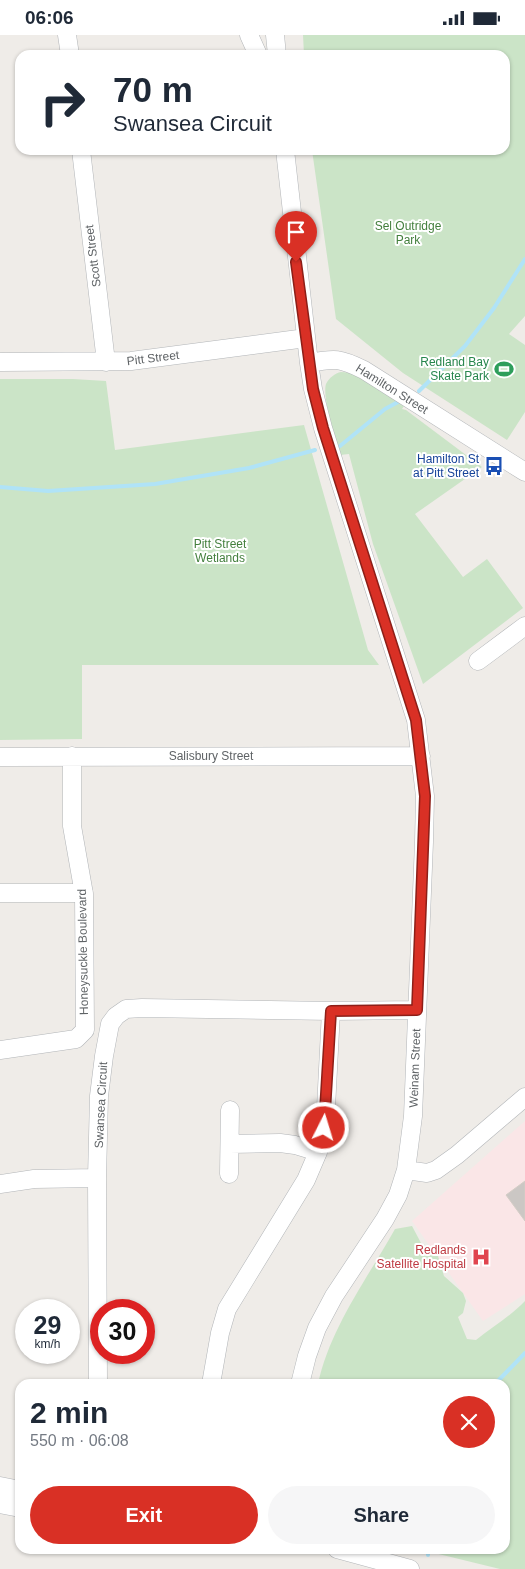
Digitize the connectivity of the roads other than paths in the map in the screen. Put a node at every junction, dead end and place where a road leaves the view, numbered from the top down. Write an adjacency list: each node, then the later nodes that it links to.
1 (67, 35): 4 (street)
2 (249, 35): 5 (street)
3 (275, 35): 6 (street)
4 (69, 50)
5 (256, 50)
6 (276, 50)
7 (82, 155): 11 (street, Scott Street)
8 (286, 155): 9 (street)
9 (306, 338): 11 (street, Pitt Street); 12 (street)
10 (0, 362): 11 (street, Pitt Street)
11 (106, 362)
12 (309, 363): 13 (street, Hamilton Street); 17 (street)
13 (525, 471)
14 (525, 626): 15 (street)
15 (478, 661)
16 (72, 756): 17 (street, Salisbury Street); 18 (street, Salisbury Street); 20 (street, Honeysuckle Boulevard)
17 (421, 756): 21 (street, Weinam Street)
18 (0, 757)
19 (0, 893): 20 (street)
20 (84, 893): 23 (street, Honeysuckle Boulevard)
21 (417, 1010): 22 (street, Swansea Circuit); 28 (street, Weinam Street)
22 (331, 1011): 27 (street); 30 (street, Swansea Circuit)
23 (0, 1050)
24 (525, 1097): 28 (street)
25 (230, 1110): 26 (street)
26 (230, 1144): 27 (street); 29 (street)
27 (318, 1152): 33 (street)
28 (406, 1170): 34 (street, Weinam Street)
29 (229, 1175)
30 (98, 1178): 31 (street); 32 (street, Swansea Circuit)
31 (0, 1184)
32 (98, 1379)
33 (212, 1379)
34 (301, 1379)
35 (0, 1486): 36 (street)
36 (15, 1488)
37 (0, 1504): 38 (street)
38 (15, 1506)
39 (355, 1554): 40 (street)
40 (401, 1567)

